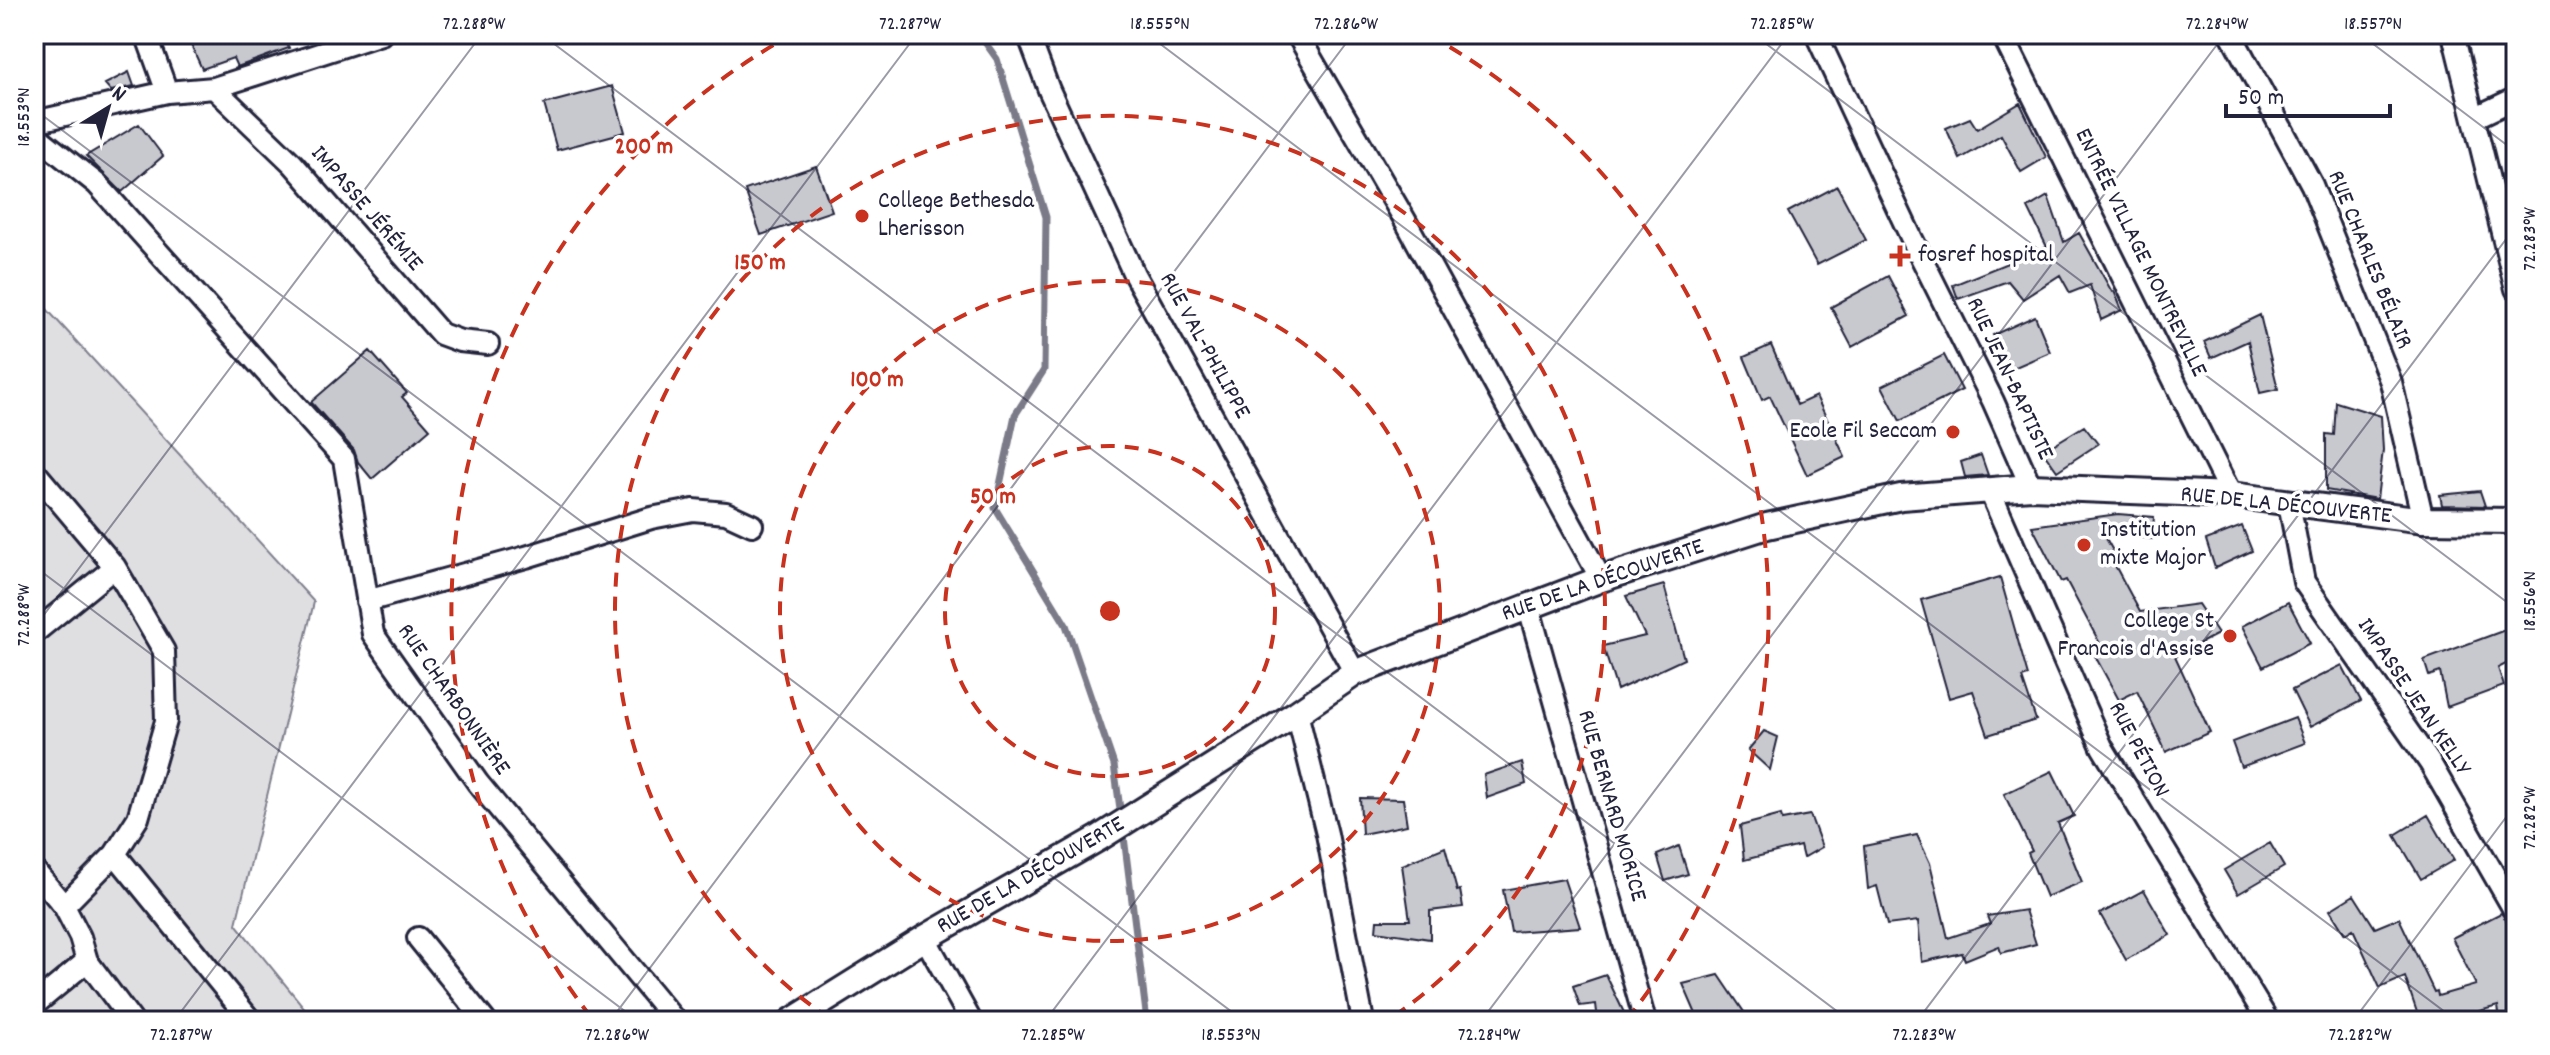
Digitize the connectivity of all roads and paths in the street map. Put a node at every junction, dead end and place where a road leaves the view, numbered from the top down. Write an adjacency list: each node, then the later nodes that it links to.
1 (146, 34): 10 (street)
2 (381, 34): 9 (street)
3 (1028, 34): 30 (street, RUE VAL-PHILIPPE)
4 (1297, 34): 26 (street)
5 (1816, 34): 18 (street, RUE JEAN-BAPTISTE)
6 (2002, 34): 20 (street, ENTRÉE VILLAGE MONTREVILLE)
7 (2231, 34): 22 (street, RUE CHARLES BÉLAIR)
8 (2453, 34): 12 (street)
9 (214, 88): 10 (street); 16 (street, IMPASSE JÉRÉMIE)
10 (167, 92): 13 (street)
11 (2516, 98): 12 (street)
12 (2474, 118): 15 (street)
13 (34, 122)
14 (34, 134): 27 (street, RUE CHARBONNIÈRE)
15 (2516, 289)
16 (488, 344)
17 (34, 471): 25 (street)
18 (2031, 487): 19 (street, RUE DE LA DÉCOUVERTE); 20 (street, RUE DE LA DÉCOUVERTE)
19 (1989, 489): 26 (street, RUE DE LA DÉCOUVERTE); 48 (street, RUE PÉTION)
20 (2231, 495): 21 (street, RUE DE LA DÉCOUVERTE)
21 (2289, 503): 22 (street, RUE DE LA DÉCOUVERTE); 35 (street, IMPASSE JEAN KELLY)
22 (2423, 520): 23 (street, RUE DE LA DÉCOUVERTE)
23 (2516, 521)
24 (752, 525): 27 (street)
25 (115, 567): 29 (street); 32 (street)
26 (1601, 579): 28 (street, RUE DE LA DÉCOUVERTE)
27 (367, 601): 43 (street, RUE CHARBONNIÈRE)
28 (1528, 605): 30 (street, RUE DE LA DÉCOUVERTE); 47 (street, RUE BERNARD MORICE)
29 (34, 633)
30 (1355, 673): 31 (street, RUE DE LA DÉCOUVERTE)
31 (1297, 713): 37 (street, RUE DE LA DÉCOUVERTE); 46 (street)
32 (115, 854): 34 (street); 41 (street)
33 (34, 870): 34 (street)
34 (64, 906): 38 (street)
35 (2516, 913)
36 (418, 938): 42 (street)
37 (925, 938): 44 (street, RUE DE LA DÉCOUVERTE); 45 (street)
38 (87, 961): 39 (street); 40 (street)
39 (34, 1005)
40 (132, 1021)
41 (251, 1021)
42 (485, 1021)
43 (675, 1021)
44 (792, 1021)
45 (971, 1021)
46 (1363, 1021)
47 (1645, 1021)
48 (2268, 1021)

